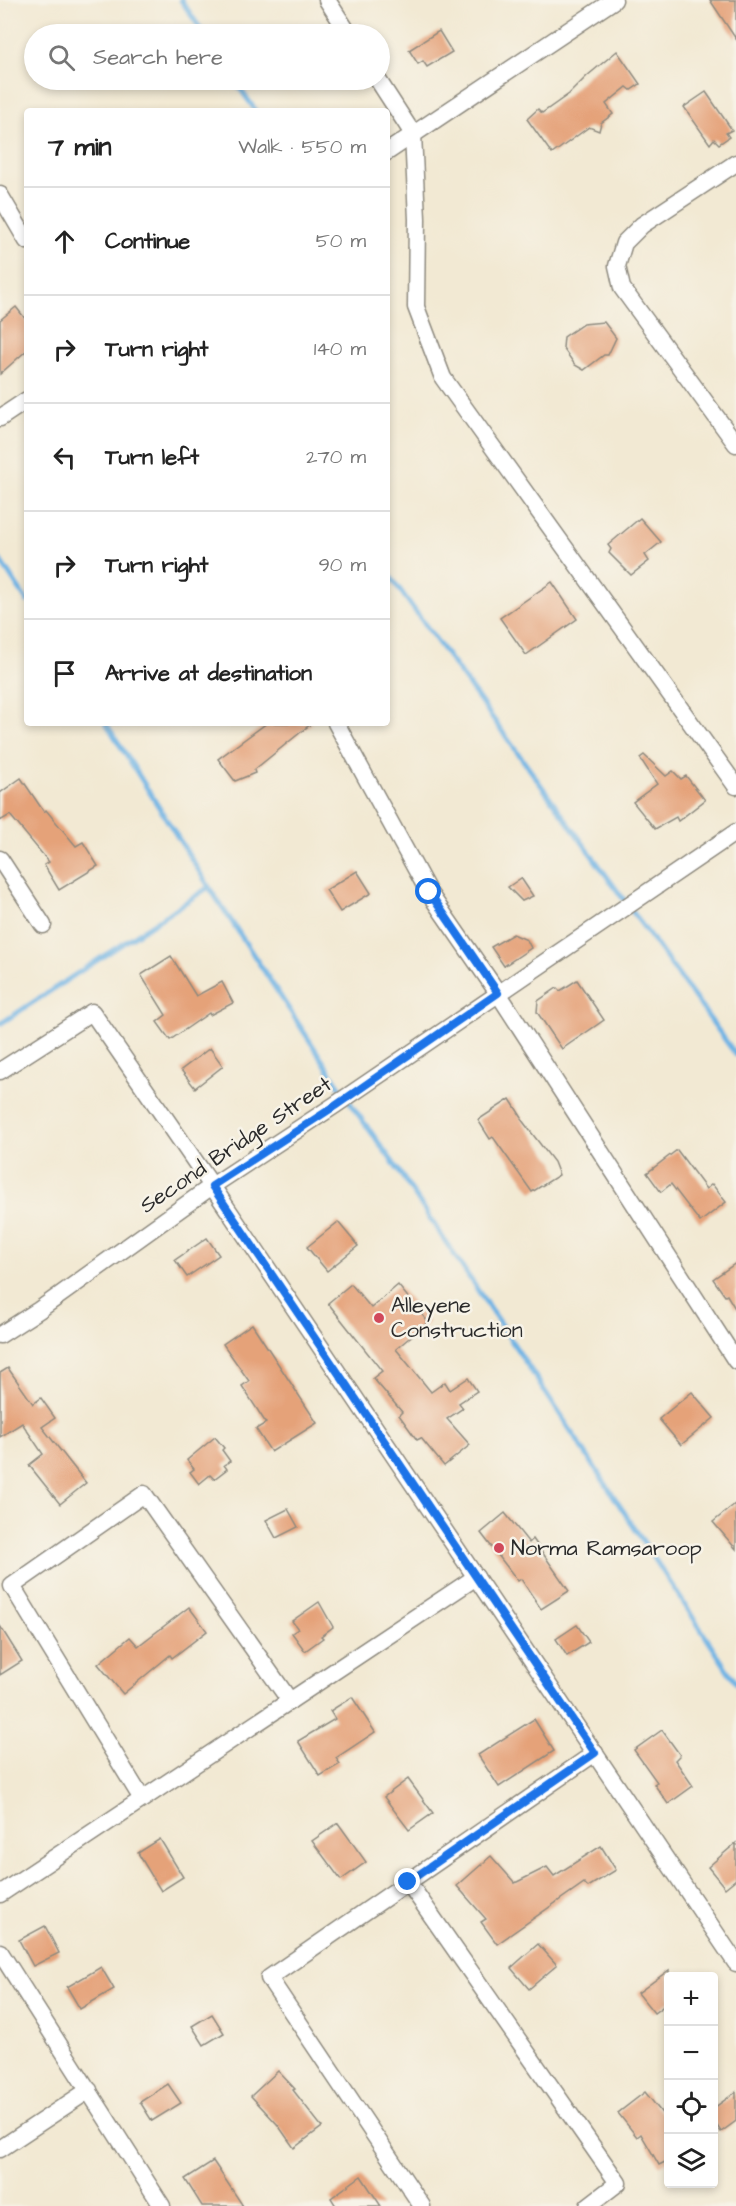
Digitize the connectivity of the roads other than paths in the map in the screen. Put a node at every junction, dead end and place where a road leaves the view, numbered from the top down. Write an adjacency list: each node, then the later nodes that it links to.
1 (327, 0): 3 (street)
2 (614, 0): 5 (street)
3 (343, 24)
4 (384, 90): 5 (street)
5 (413, 134): 6 (street); 14 (street)
6 (390, 150)
7 (736, 163): 12 (street)
8 (0, 195): 9 (street)
9 (24, 236)
10 (24, 402): 11 (street)
11 (0, 418)
12 (736, 444)
13 (338, 726): 18 (street)
14 (736, 786)
15 (736, 832): 18 (street, Second Bridge Street)
16 (0, 859): 17 (street)
17 (43, 925)
18 (498, 993): 20 (street, Second Bridge Street); 22 (street)
19 (0, 1071): 20 (street)
20 (212, 1186): 21 (street, Second Bridge Street); 23 (street)
21 (0, 1335)
22 (736, 1361)
23 (476, 1577): 24 (street); 25 (street)
24 (290, 1701): 26 (street); 26 (street)
25 (595, 1753): 27 (street); 30 (street)
26 (142, 1799): 28 (street)
27 (408, 1882): 34 (street); 35 (street)
28 (0, 1894)
29 (0, 1952): 31 (street)
30 (736, 1963)
31 (89, 2090): 32 (street); 33 (street)
32 (0, 2148)
33 (162, 2206)
34 (422, 2206)
35 (588, 2206)

